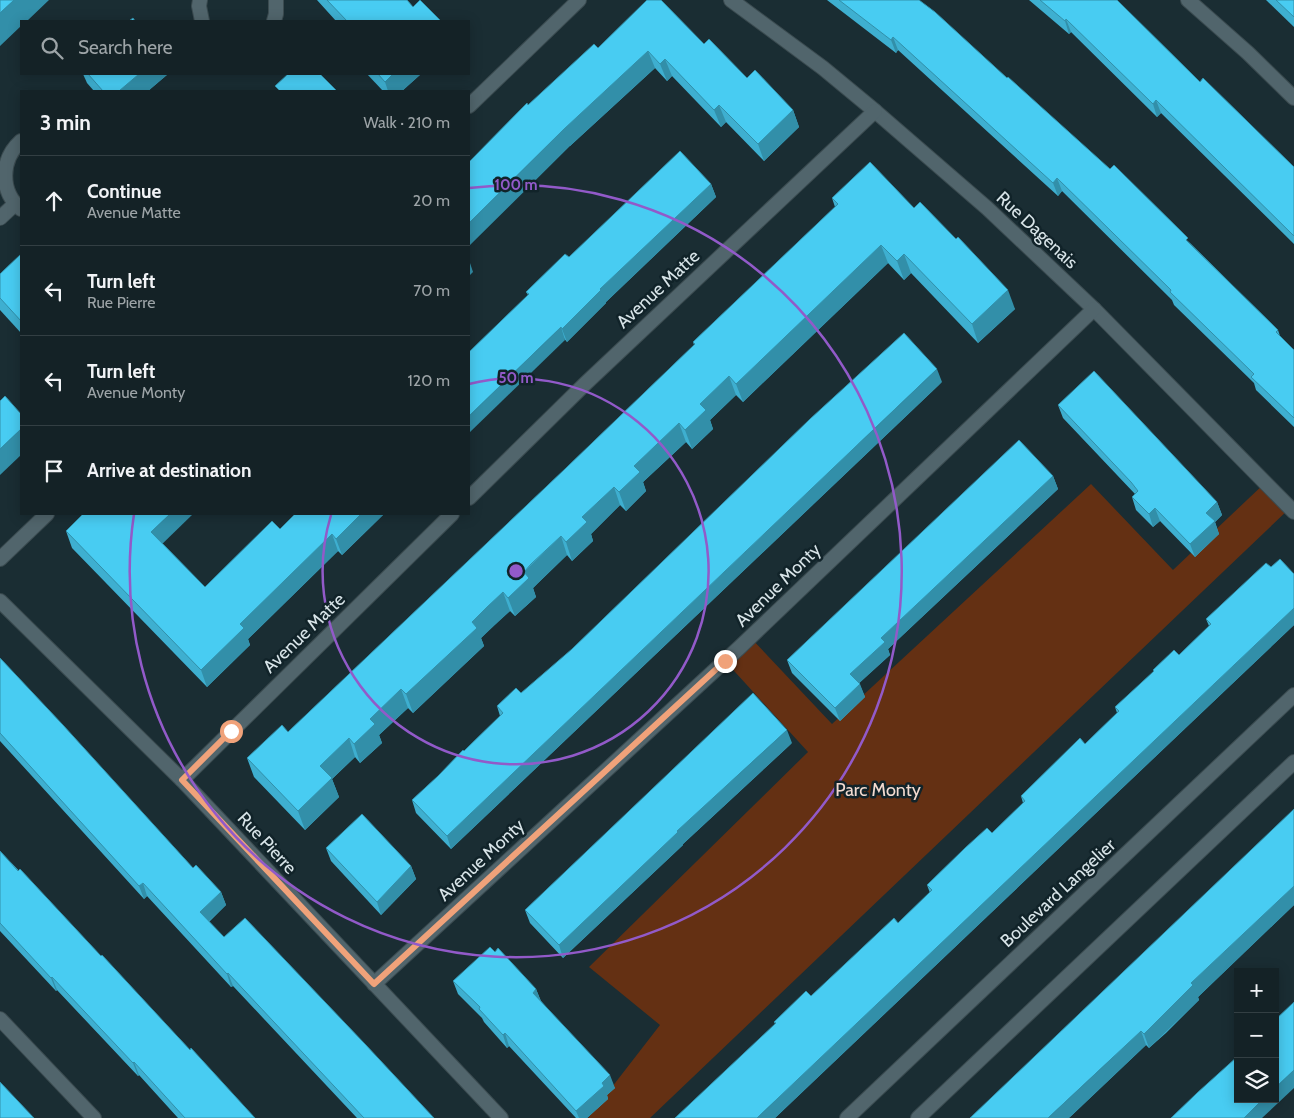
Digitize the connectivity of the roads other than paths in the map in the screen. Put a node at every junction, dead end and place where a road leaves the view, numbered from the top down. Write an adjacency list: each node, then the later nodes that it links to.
1 (200, 0): 6 (street)
2 (276, 0): 7 (street)
3 (579, 0): 9 (street)
4 (731, 0): 10 (street, Rue Dagenais)
5 (1188, 0): 8 (street)
6 (202, 20)
7 (274, 20)
8 (1294, 98)
9 (470, 105)
10 (875, 111): 14 (street, Rue Dagenais); 15 (street, Avenue Matte)
11 (20, 142): 12 (street)
12 (18, 207): 13 (street)
13 (0, 218)
14 (1094, 309): 16 (street, Rue Dagenais); 24 (street, Avenue Monty)
15 (470, 497)
16 (1294, 512)
17 (46, 515): 19 (street)
18 (451, 515): 23 (street, Avenue Matte)
19 (0, 559)
20 (0, 601): 23 (street, Rue Pierre)
21 (1294, 695): 28 (street, Boulevard Langelier)
22 (1294, 762): 29 (street)
23 (182, 780): 24 (street, Rue Pierre)
24 (374, 984): 27 (street, Rue Pierre)
25 (0, 1019): 26 (street)
26 (94, 1118)
27 (501, 1118)
28 (847, 1118)
29 (918, 1118)

